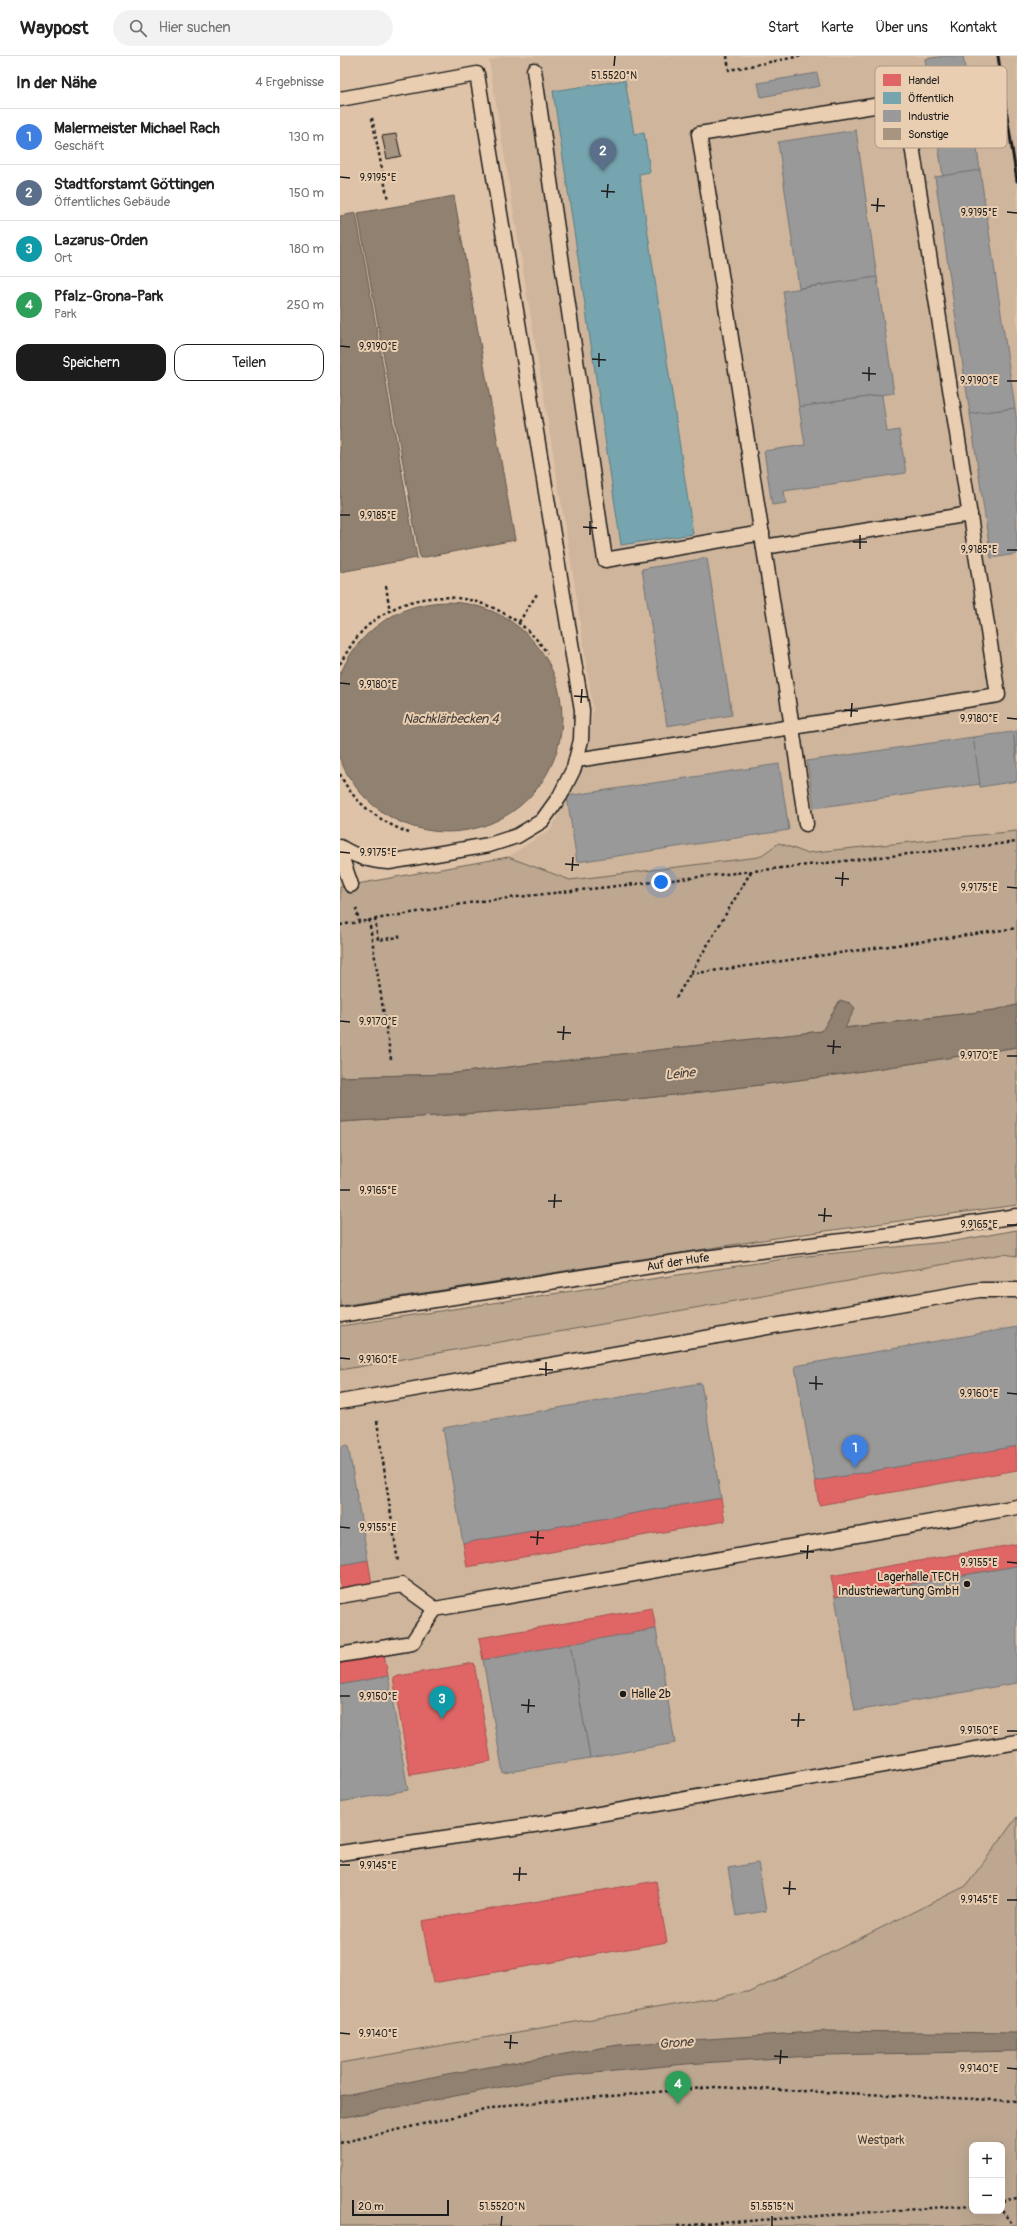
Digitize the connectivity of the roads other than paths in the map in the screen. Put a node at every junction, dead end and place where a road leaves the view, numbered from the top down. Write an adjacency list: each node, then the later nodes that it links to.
1 (534, 70): 6 (lane)
2 (340, 99): 8 (lane)
3 (875, 106): 6 (lane)
4 (912, 148): 5 (lane)
5 (970, 514): 6 (lane); 7 (lane)
6 (763, 540): 7 (lane)
7 (792, 727): 8 (lane); 9 (lane)
8 (576, 760): 10 (lane)
9 (806, 824)
10 (340, 847)
11 (340, 853): 12 (lane)
12 (350, 885)
13 (1017, 1216): 15 (lane, Auf der Hufe)
14 (1017, 1290): 16 (lane)
15 (340, 1315)
16 (340, 1402)
17 (1017, 1507): 19 (lane)
18 (340, 1596): 19 (lane)
19 (435, 1609): 20 (lane)
20 (340, 1655)
21 (1017, 1742): 22 (lane)
22 (340, 1853)

